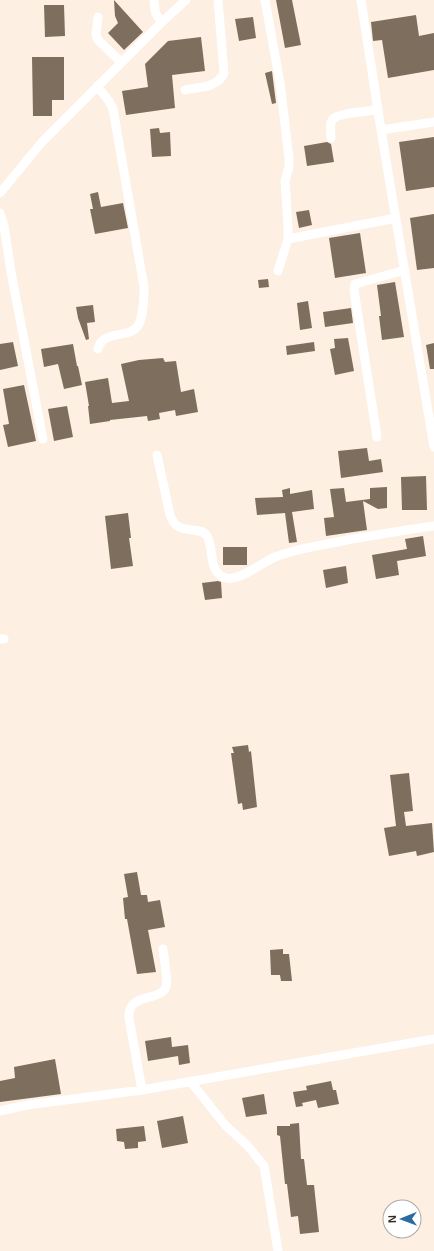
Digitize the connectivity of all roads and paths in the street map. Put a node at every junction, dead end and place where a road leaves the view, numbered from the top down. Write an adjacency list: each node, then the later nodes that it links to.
1 (154, 0): 7 (street)
2 (186, 0): 7 (street)
3 (218, 0): 10 (street)
4 (265, 0): 18 (street)
5 (361, 0): 11 (street)
6 (98, 17): 8 (street)
7 (163, 21): 8 (street)
8 (122, 62): 9 (street)
9 (97, 86): 15 (street); 21 (street)
10 (184, 90)
11 (378, 110): 13 (street); 14 (street)
12 (434, 122): 13 (street)
13 (381, 130): 17 (street)
14 (331, 138)
15 (0, 193)
16 (0, 213): 23 (street)
17 (396, 218): 18 (street); 19 (street)
18 (288, 238): 20 (street)
19 (405, 270): 22 (street); 24 (street)
20 (278, 271)
21 (98, 349)
22 (378, 437)
23 (43, 439)
24 (434, 447)
25 (157, 455): 26 (street)
26 (434, 526)
27 (163, 949): 30 (street)
28 (434, 1039): 29 (street)
29 (190, 1081): 30 (street); 32 (street)
30 (142, 1090): 31 (street)
31 (0, 1111)
32 (278, 1251)

